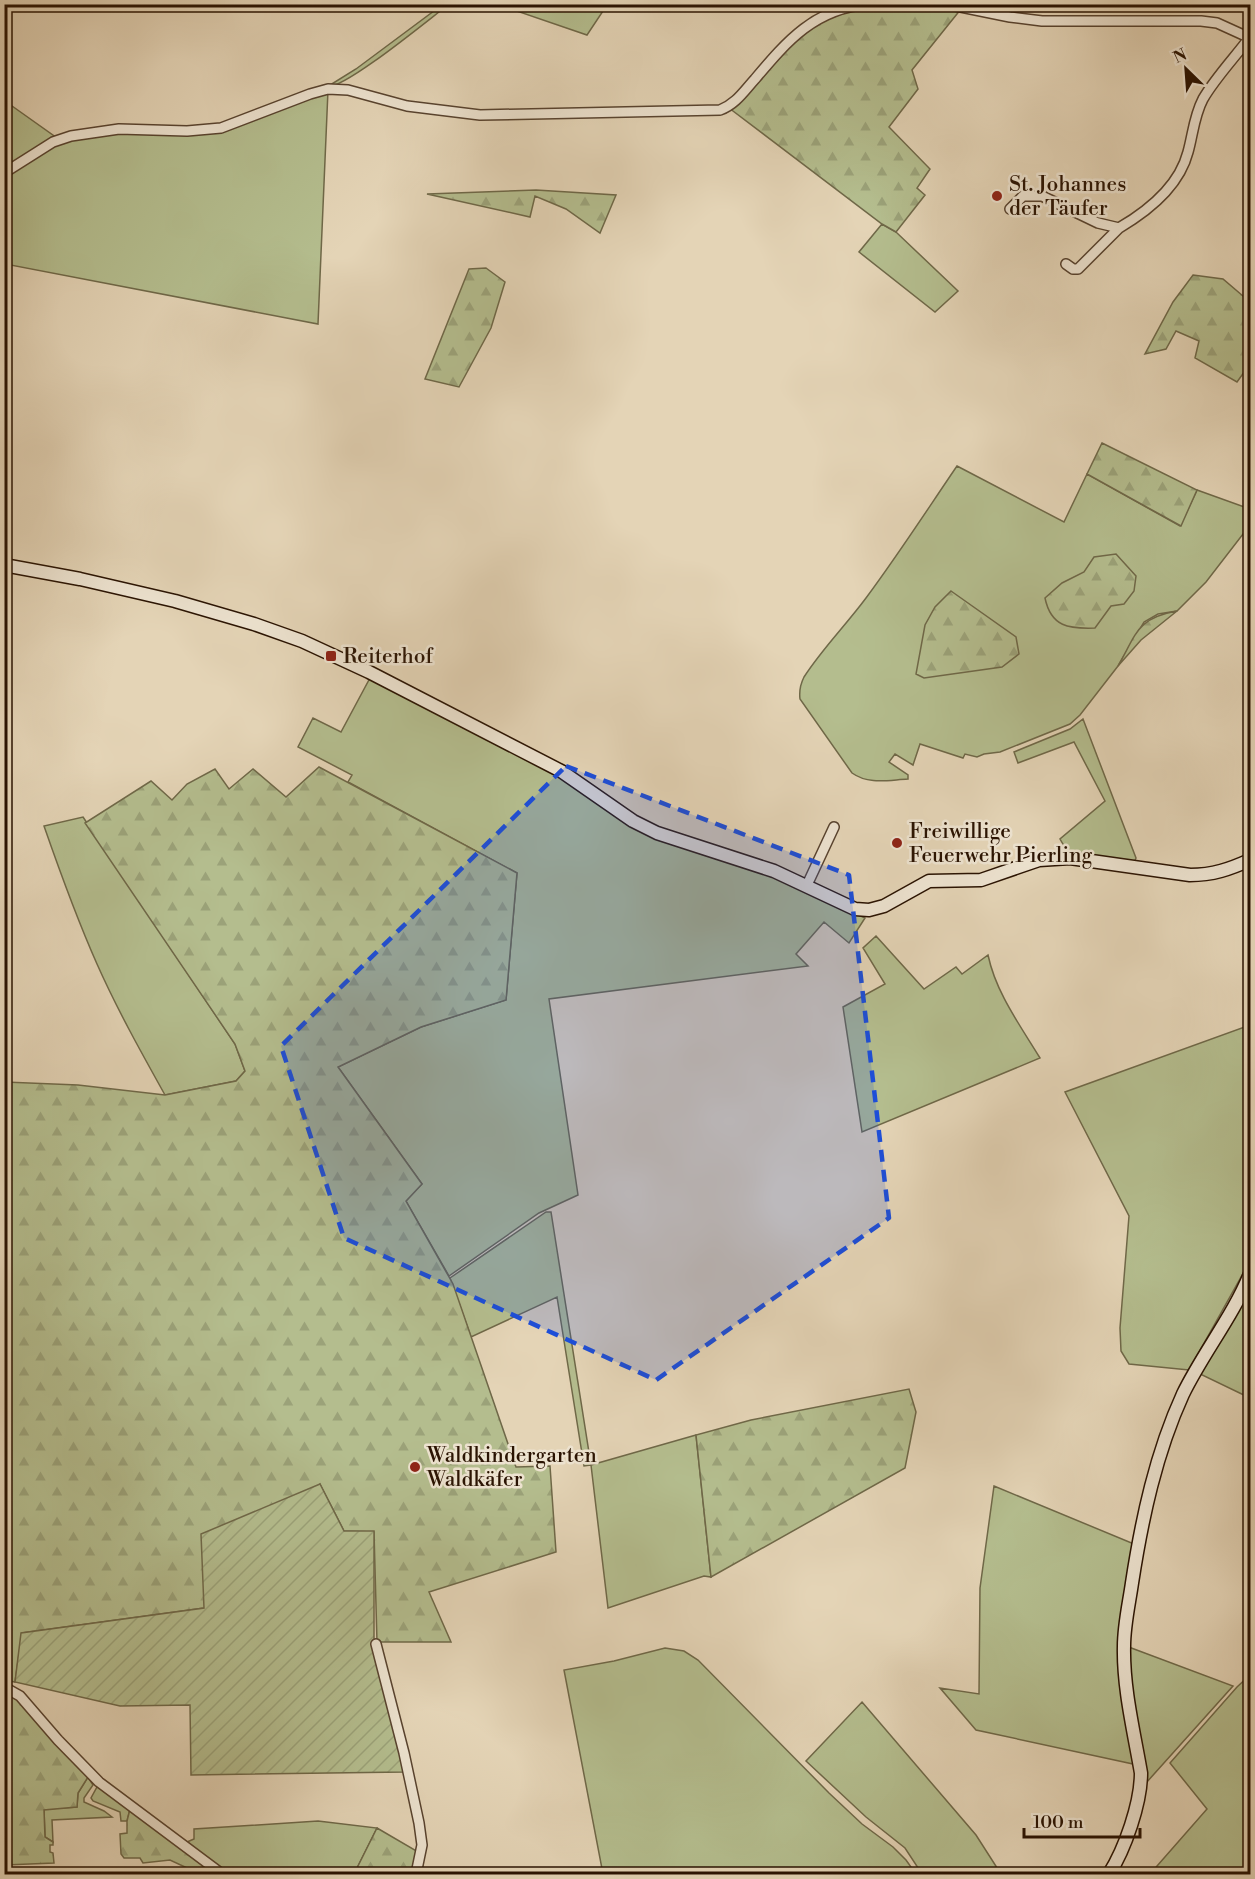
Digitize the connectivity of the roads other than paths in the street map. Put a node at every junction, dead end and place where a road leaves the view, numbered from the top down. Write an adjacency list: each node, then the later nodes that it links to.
1 (869, 4): 4 (street)
2 (946, 4): 3 (street)
3 (1250, 37): 6 (street)
4 (4, 173)
5 (1010, 209): 6 (street)
6 (1119, 228): 7 (street)
7 (1066, 264)
8 (4, 565): 11 (main road)
9 (834, 826): 11 (street)
10 (1251, 860): 11 (main road)
11 (807, 885)
12 (1251, 1274): 17 (main road)
13 (376, 1644): 16 (street)
14 (4, 1687): 15 (street)
15 (222, 1875)
16 (416, 1875)
17 (1109, 1875)

